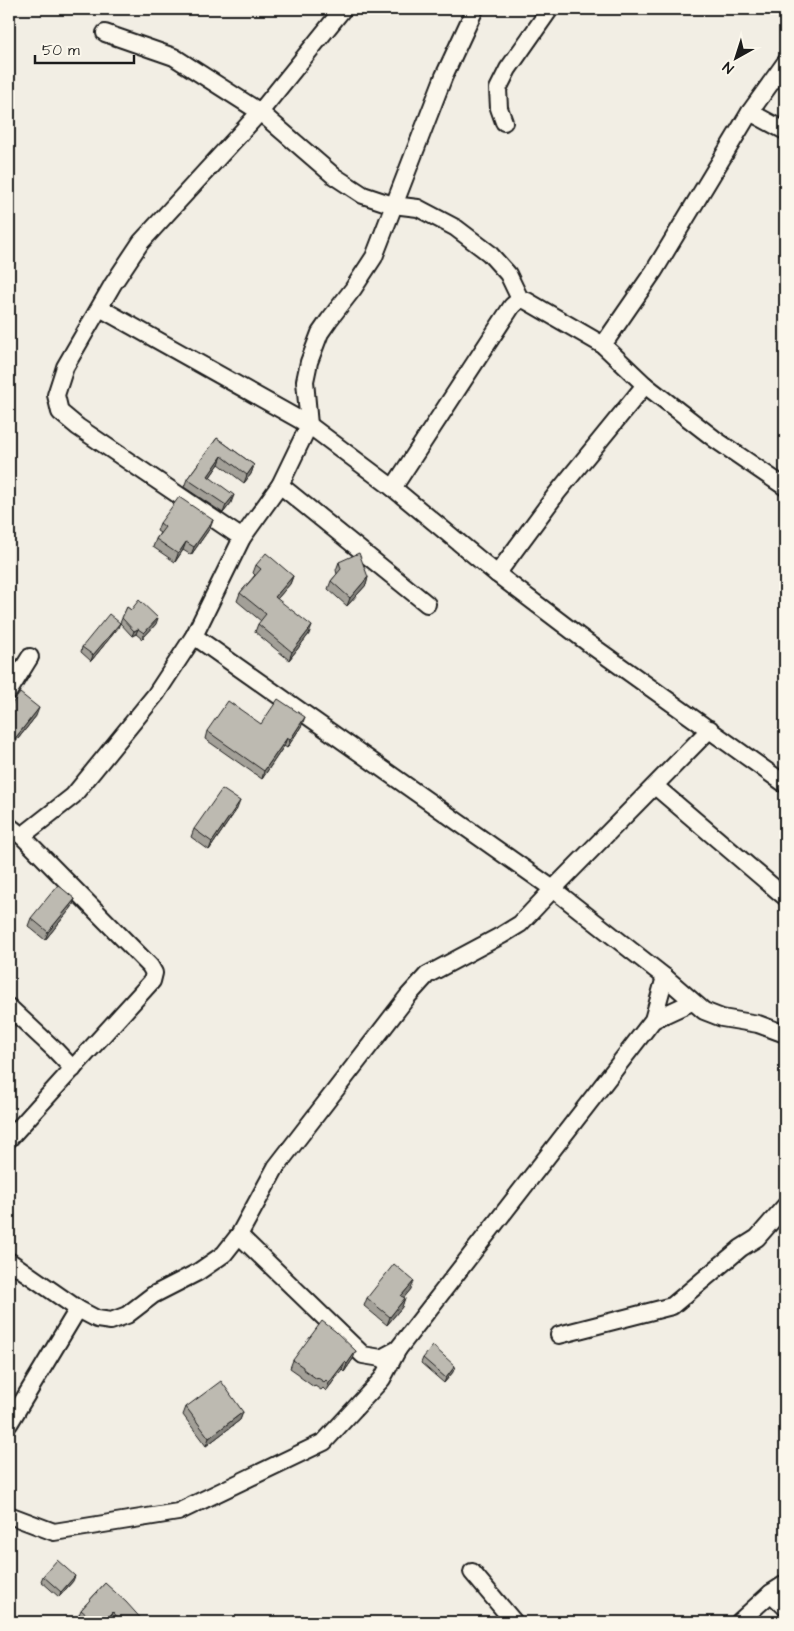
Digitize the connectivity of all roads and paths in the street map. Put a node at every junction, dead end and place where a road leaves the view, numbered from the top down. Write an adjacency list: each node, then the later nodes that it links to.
1 (342, 9): 6 (street)
2 (475, 9): 10 (street)
3 (550, 9): 8 (street)
4 (105, 33): 6 (street)
5 (785, 63): 7 (street)
6 (260, 112): 10 (street); 12 (street)
7 (750, 112): 9 (street); 13 (street)
8 (504, 122)
9 (785, 131)
10 (393, 205): 11 (street); 15 (street)
11 (520, 299): 13 (street); 18 (street)
12 (100, 308): 15 (street); 19 (street)
13 (604, 345): 14 (street)
14 (645, 385): 17 (street); 20 (street)
15 (309, 425): 16 (street); 18 (street)
16 (280, 485): 19 (street); 21 (street)
17 (785, 487)
18 (393, 488): 20 (street)
19 (242, 538): 22 (street)
20 (497, 574): 25 (street)
21 (427, 604)
22 (194, 636): 29 (street); 30 (street)
23 (30, 657): 24 (street)
24 (9, 691)
25 (710, 729): 26 (street); 27 (street)
26 (785, 784)
27 (655, 786): 30 (street); 31 (street)
28 (9, 826): 29 (street)
29 (22, 836): 37 (street)
30 (553, 889): 32 (street); 40 (street)
31 (785, 897)
32 (666, 977): 33 (street); 35 (street)
33 (692, 1002): 35 (street); 36 (street)
34 (9, 1008): 37 (street)
35 (653, 1020): 44 (street)
36 (785, 1034)
37 (73, 1069): 38 (street)
38 (9, 1139)
39 (785, 1206): 43 (street)
40 (239, 1235): 42 (street); 44 (street)
41 (9, 1261): 42 (street)
42 (78, 1309): 45 (street)
43 (558, 1335)
44 (398, 1349): 46 (street)
45 (9, 1424)
46 (9, 1515)
47 (472, 1572): 51 (street)
48 (785, 1584): 49 (street)
49 (771, 1593): 50 (street); 52 (street)
50 (785, 1607)
51 (514, 1622)
52 (739, 1622)

